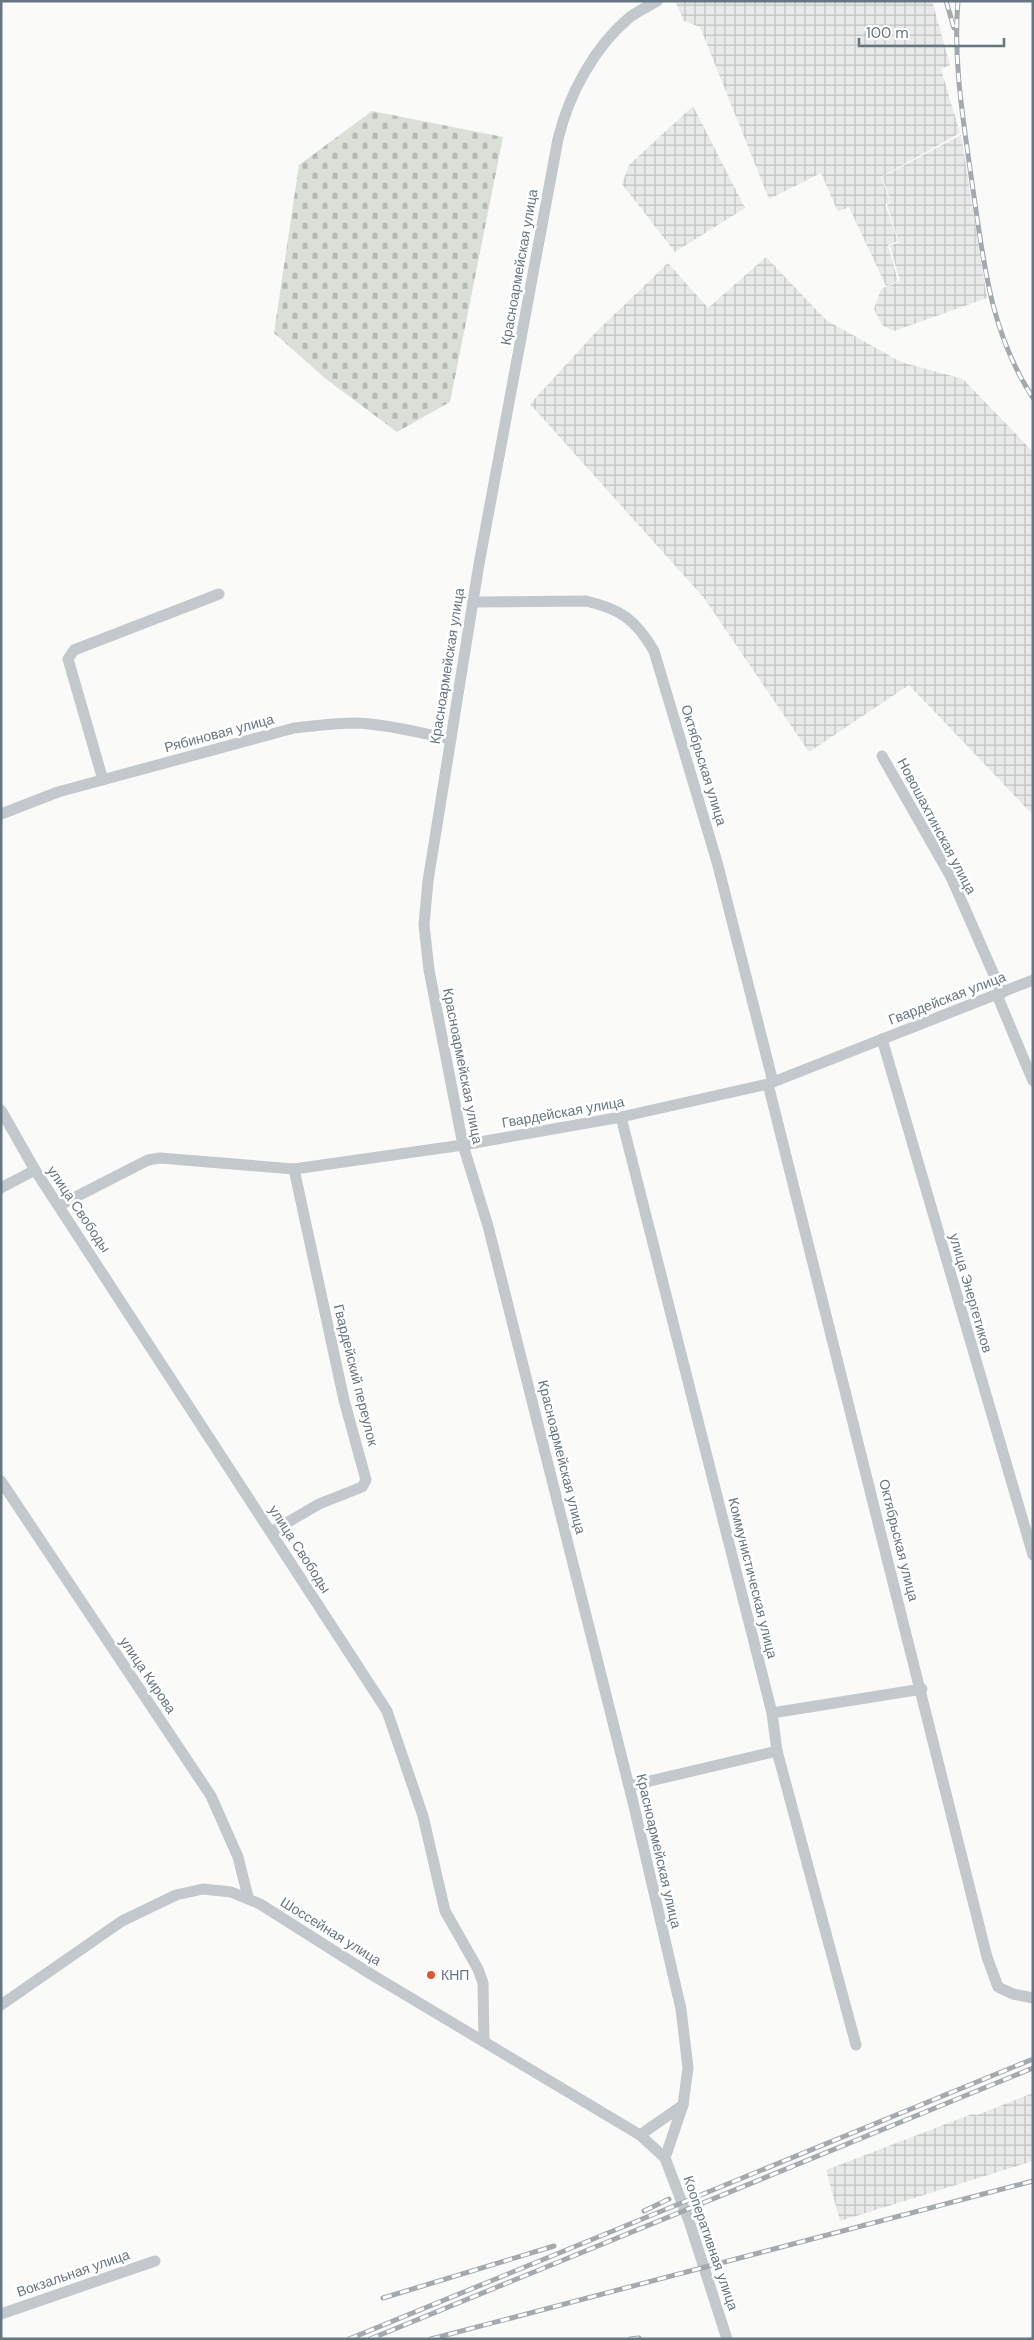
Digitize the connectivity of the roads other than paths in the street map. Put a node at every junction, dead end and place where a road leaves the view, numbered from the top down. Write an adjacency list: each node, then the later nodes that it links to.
1 (657, 1): 3 (street, Красноармейская улица)
2 (219, 594): 6 (street)
3 (473, 602): 4 (street, Красноармейская улица); 12 (street, Октябрьская улица)
4 (451, 739): 6 (street, Рябиновая улица); 15 (street, Красноармейская улица)
5 (882, 756): 9 (street, Новошахтинская улица)
6 (103, 780): 7 (street, Рябиновая улица)
7 (1, 814)
8 (1033, 980): 9 (street, Гвардейская улица)
9 (1000, 994): 10 (street, Гвардейская улица); 11 (street, Новошахтинская улица)
10 (882, 1039): 12 (street, Гвардейская улица); 22 (street, улица Энергетиков)
11 (1033, 1081)
12 (770, 1083): 14 (street, Гвардейская улица); 23 (street, Октябрьская улица)
13 (1, 1110): 17 (street, улица Свободы)
14 (621, 1117): 15 (street, Гвардейская улица); 24 (street, Коммунистическая улица)
15 (463, 1146): 16 (street, Гвардейская улица); 26 (street, Красноармейская улица)
16 (294, 1169): 19 (street, Гвардейская улица); 21 (street, Гвардейский переулок)
17 (35, 1170): 18 (street); 19 (street, улица Свободы)
18 (1, 1188)
19 (60, 1205): 21 (street, улица Свободы)
20 (1, 1481): 27 (street, улица Кирова)
21 (271, 1532): 30 (street, улица Свободы)
22 (1033, 1555)
23 (922, 1689): 24 (street); 28 (street, Октябрьская улица)
24 (772, 1713): 25 (street, Коммунистическая улица)
25 (777, 1751): 26 (street); 31 (street, Коммунистическая улица)
26 (629, 1786): 32 (street, Красноармейская улица)
27 (248, 1897): 29 (street, Шоссейная улица); 30 (street, Шоссейная улица)
28 (1033, 1998)
29 (1, 2006)
30 (484, 2040): 33 (street, Шоссейная улица)
31 (856, 2045)
32 (684, 2105): 33 (street); 34 (street)
33 (640, 2134): 34 (street, Кооперативная улица)
34 (665, 2158): 37 (street, Кооперативная улица)
35 (155, 2261): 36 (street, Вокзальная улица)
36 (1, 2314)
37 (727, 2339)

